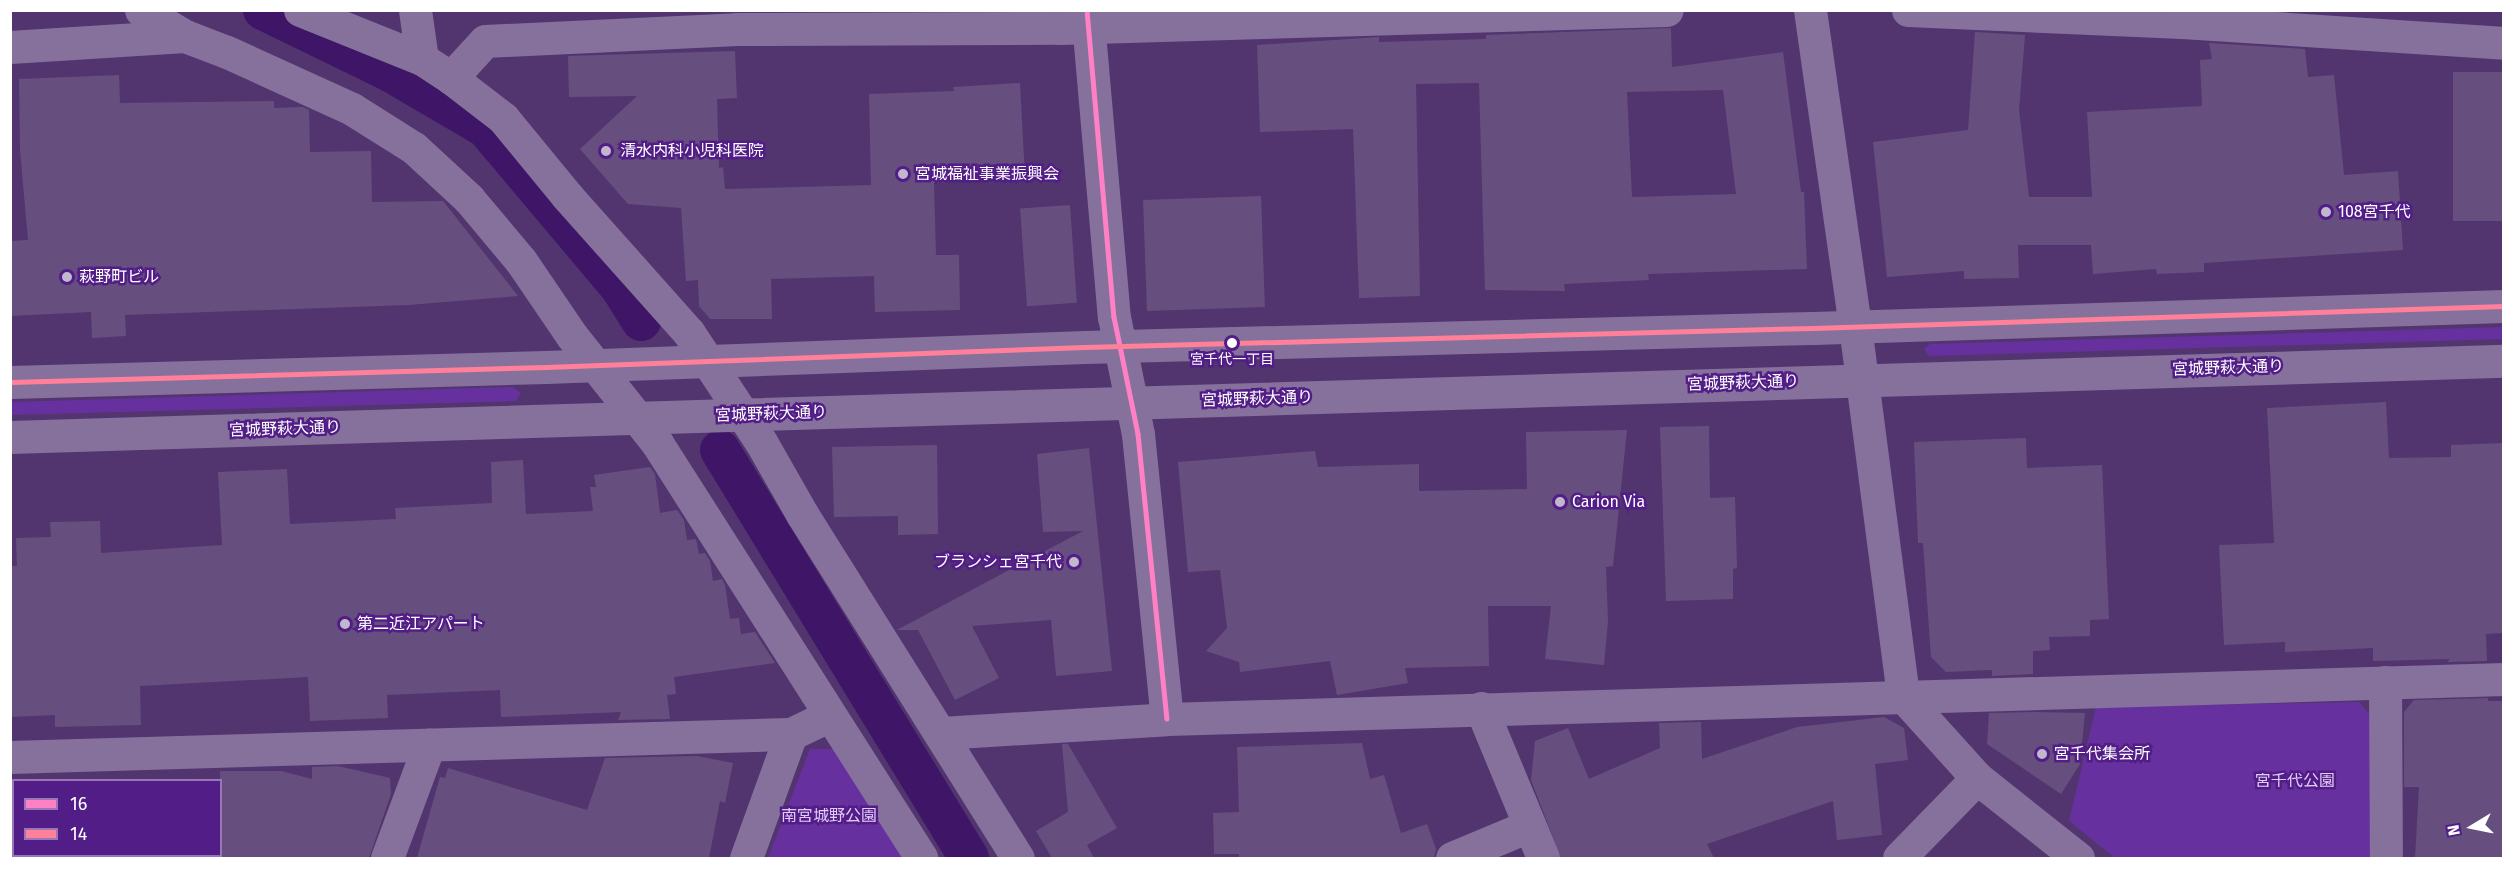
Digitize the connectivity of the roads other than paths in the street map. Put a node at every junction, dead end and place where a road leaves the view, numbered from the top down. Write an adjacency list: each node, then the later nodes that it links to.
1 (141, 10): 11 (street)
2 (300, 10): 14 (street)
3 (415, 10): 14 (street)
4 (1667, 10): 9 (street)
5 (1810, 10): 17 (street)
6 (1908, 10): 7 (street)
7 (1996, 12): 8 (street)
8 (2181, 16): 12 (street)
9 (1087, 18): 10 (street); 18 (street)
10 (736, 20): 15 (street)
11 (185, 36): 13 (street); 21 (street)
12 (2504, 43)
13 (10, 47)
14 (422, 60): 15 (street)
15 (452, 78): 19 (street)
16 (2504, 306): 17 (street)
17 (1855, 326): 18 (street); 22 (street)
18 (1120, 347): 19 (street); 24 (street)
19 (707, 360): 21 (street); 25 (street)
20 (2504, 361): 22 (street, 宮城野萩大通り)
21 (597, 364): 23 (street); 26 (street)
22 (1862, 379): 24 (street, 宮城野萩大通り); 30 (street)
23 (10, 382)
24 (1131, 402): 25 (street, 宮城野萩大通り); 33 (street)
25 (744, 416): 26 (street, 宮城野萩大通り); 34 (street)
26 (636, 418): 27 (street, 宮城野萩大通り); 32 (street)
27 (10, 437)
28 (2504, 679): 29 (street)
29 (2385, 682): 30 (street); 48 (street)
30 (1902, 696): 31 (street); 38 (street)
31 (1481, 708): 33 (street); 39 (street)
32 (828, 716): 35 (street); 42 (street)
33 (1167, 719): 34 (street)
34 (940, 733): 43 (street)
35 (791, 734): 36 (street); 41 (street)
36 (429, 745): 37 (street); 40 (street)
37 (10, 757)
38 (1977, 778): 46 (street); 47 (street)
39 (1529, 826): 44 (street); 45 (street)
40 (387, 858)
41 (746, 858)
42 (921, 858)
43 (1018, 858)
44 (1452, 858)
45 (1543, 858)
46 (1899, 858)
47 (2078, 858)
48 (2386, 858)

